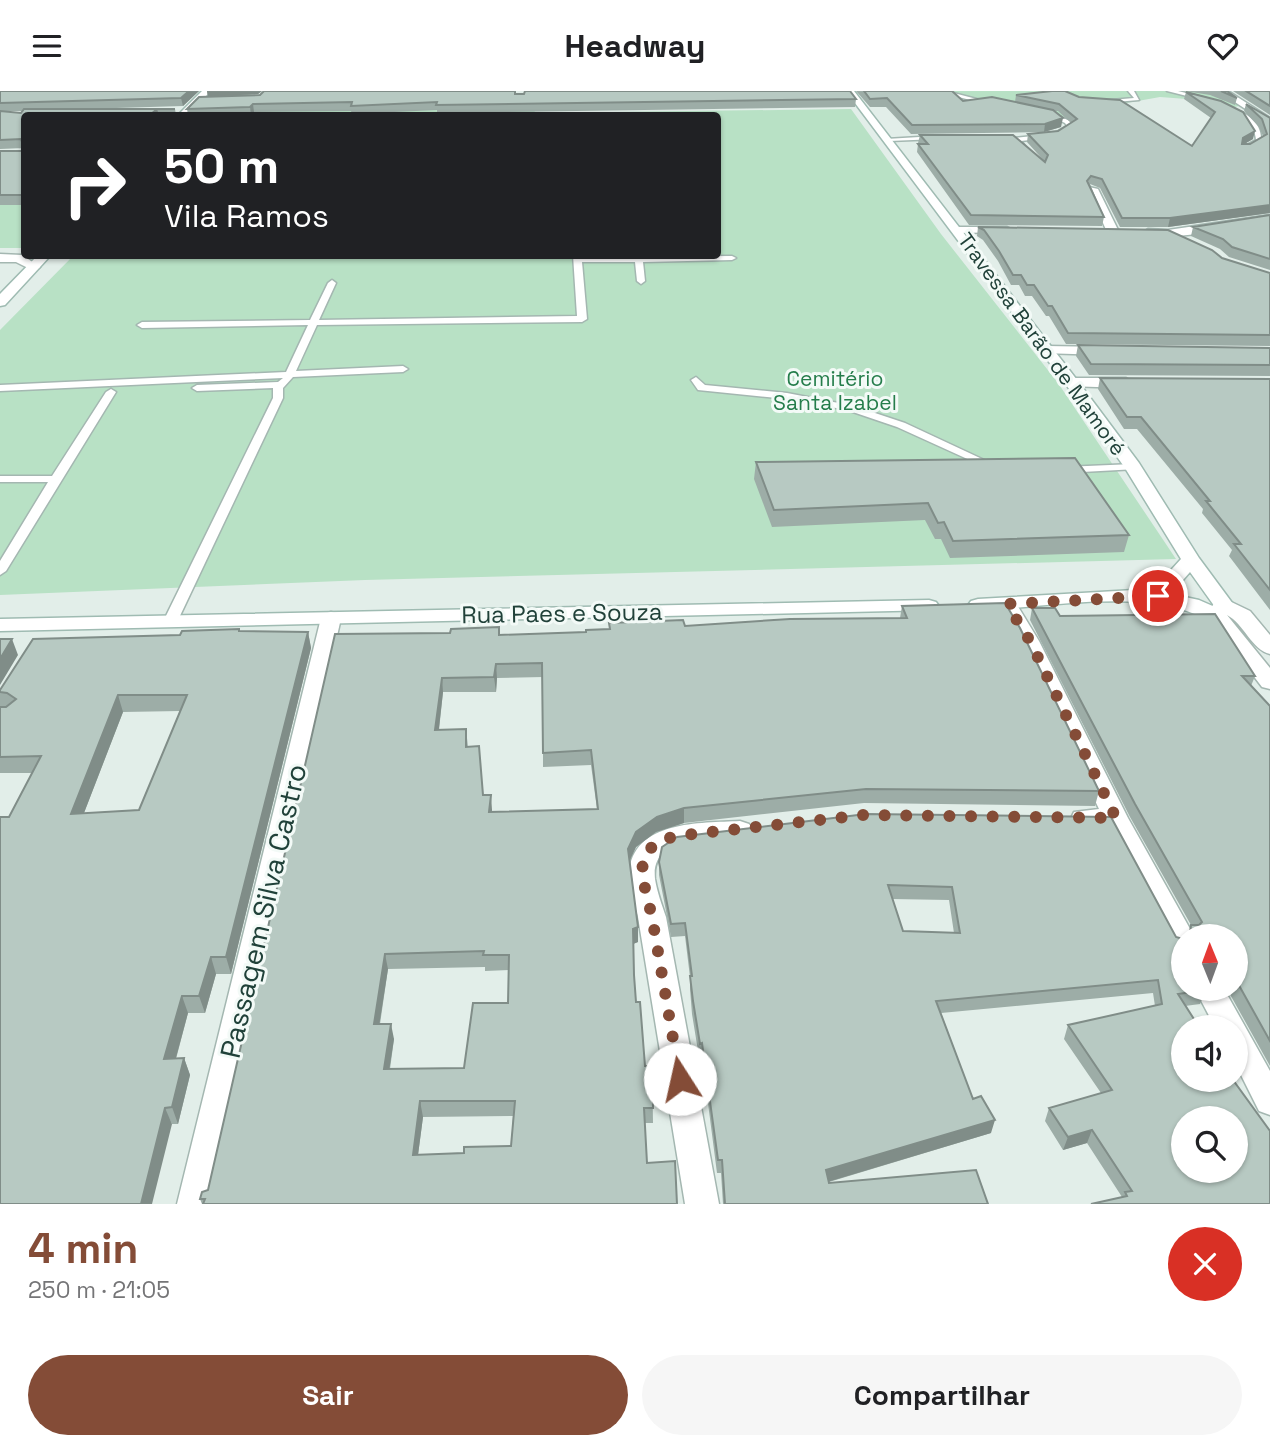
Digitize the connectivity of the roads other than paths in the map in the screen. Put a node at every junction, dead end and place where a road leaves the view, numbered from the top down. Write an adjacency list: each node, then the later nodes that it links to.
1 (850, 91): 19 (street, Travessa Barão de Mamoré)
2 (939, 91): 9 (lane)
3 (1131, 91): 7 (lane)
4 (1170, 91): 8 (lane)
5 (1222, 91): 13 (street)
6 (209, 96): 11 (street)
7 (1096, 101)
8 (1211, 101)
9 (992, 104)
10 (1221, 105): 20 (lane)
11 (182, 112)
12 (1045, 113): 15 (lane)
13 (1270, 122)
14 (1041, 129): 15 (lane)
15 (1054, 136): 18 (lane)
16 (944, 138): 19 (lane)
17 (1011, 138): 18 (lane)
18 (1024, 138): 21 (lane)
19 (889, 139): 24 (street, Travessa Barão de Mamoré)
20 (1244, 149)
21 (1035, 159)
22 (1093, 189): 27 (street)
23 (1270, 218): 30 (street)
24 (958, 230): 25 (street); 45 (street, Travessa Barão de Mamoré)
25 (1022, 230)
26 (1100, 231): 27 (street)
27 (1113, 232): 28 (street)
28 (1127, 232)
29 (1140, 233): 30 (street)
30 (1168, 234): 31 (street)
31 (1185, 243)
32 (21, 252): 33 (street)
33 (0, 256): 39 (street)
34 (721, 258): 35 (lane)
35 (732, 258)
36 (41, 259): 39 (street)
37 (577, 259): 43 (lane)
38 (638, 259): 40 (lane)
39 (34, 267): 42 (street)
40 (641, 281)
41 (332, 283): 43 (lane)
42 (0, 302)
43 (314, 322): 44 (lane); 48 (lane)
44 (142, 325)
45 (1047, 350): 46 (street); 50 (street, Travessa Barão de Mamoré)
46 (1117, 351)
47 (403, 369): 48 (lane)
48 (289, 374): 52 (lane); 53 (lane)
49 (696, 380): 56 (lane)
50 (1072, 383): 51 (street); 57 (street, Travessa Barão de Mamoré)
51 (1138, 383)
52 (281, 385): 54 (lane); 68 (lane)
53 (0, 388)
54 (111, 391): 55 (lane); 59 (lane)
55 (0, 396)
56 (996, 467)
57 (1133, 467): 58 (lane); 61 (street, Travessa Barão de Mamoré)
58 (1056, 470)
59 (57, 477): 60 (lane); 62 (lane)
60 (0, 479)
61 (1191, 560): 63 (street, Rua Paes e Souza); 65 (street, Travessa Barão de Mamoré)
62 (0, 571)
63 (1124, 596): 64 (street, Rua Paes e Souza); 65 (street, Rua Paes e Souza)
64 (1007, 604): 66 (street, Rua Paes e Souza); 76 (street)
65 (1220, 610): 69 (street, Travessa Barão de Mamoré); 74 (street, Travessa Barão de Mamoré)
66 (331, 618): 68 (street, Rua Paes e Souza); 81 (street, Passagem Silva Castro)
67 (1270, 619): 69 (street)
68 (171, 620): 70 (street, Rua Paes e Souza)
69 (1247, 620): 73 (street, Travessa Barão de Mamoré)
70 (64, 622): 71 (street, Rua Paes e Souza); 72 (lane)
71 (0, 625)
72 (38, 639)
73 (1270, 648)
74 (1270, 682)
75 (1060, 817): 76 (street)
76 (1116, 818): 78 (street)
77 (763, 828): 82 (street)
78 (1174, 924)
79 (1248, 1060): 80 (street)
80 (1270, 1101)
81 (194, 1204)
82 (702, 1204)

